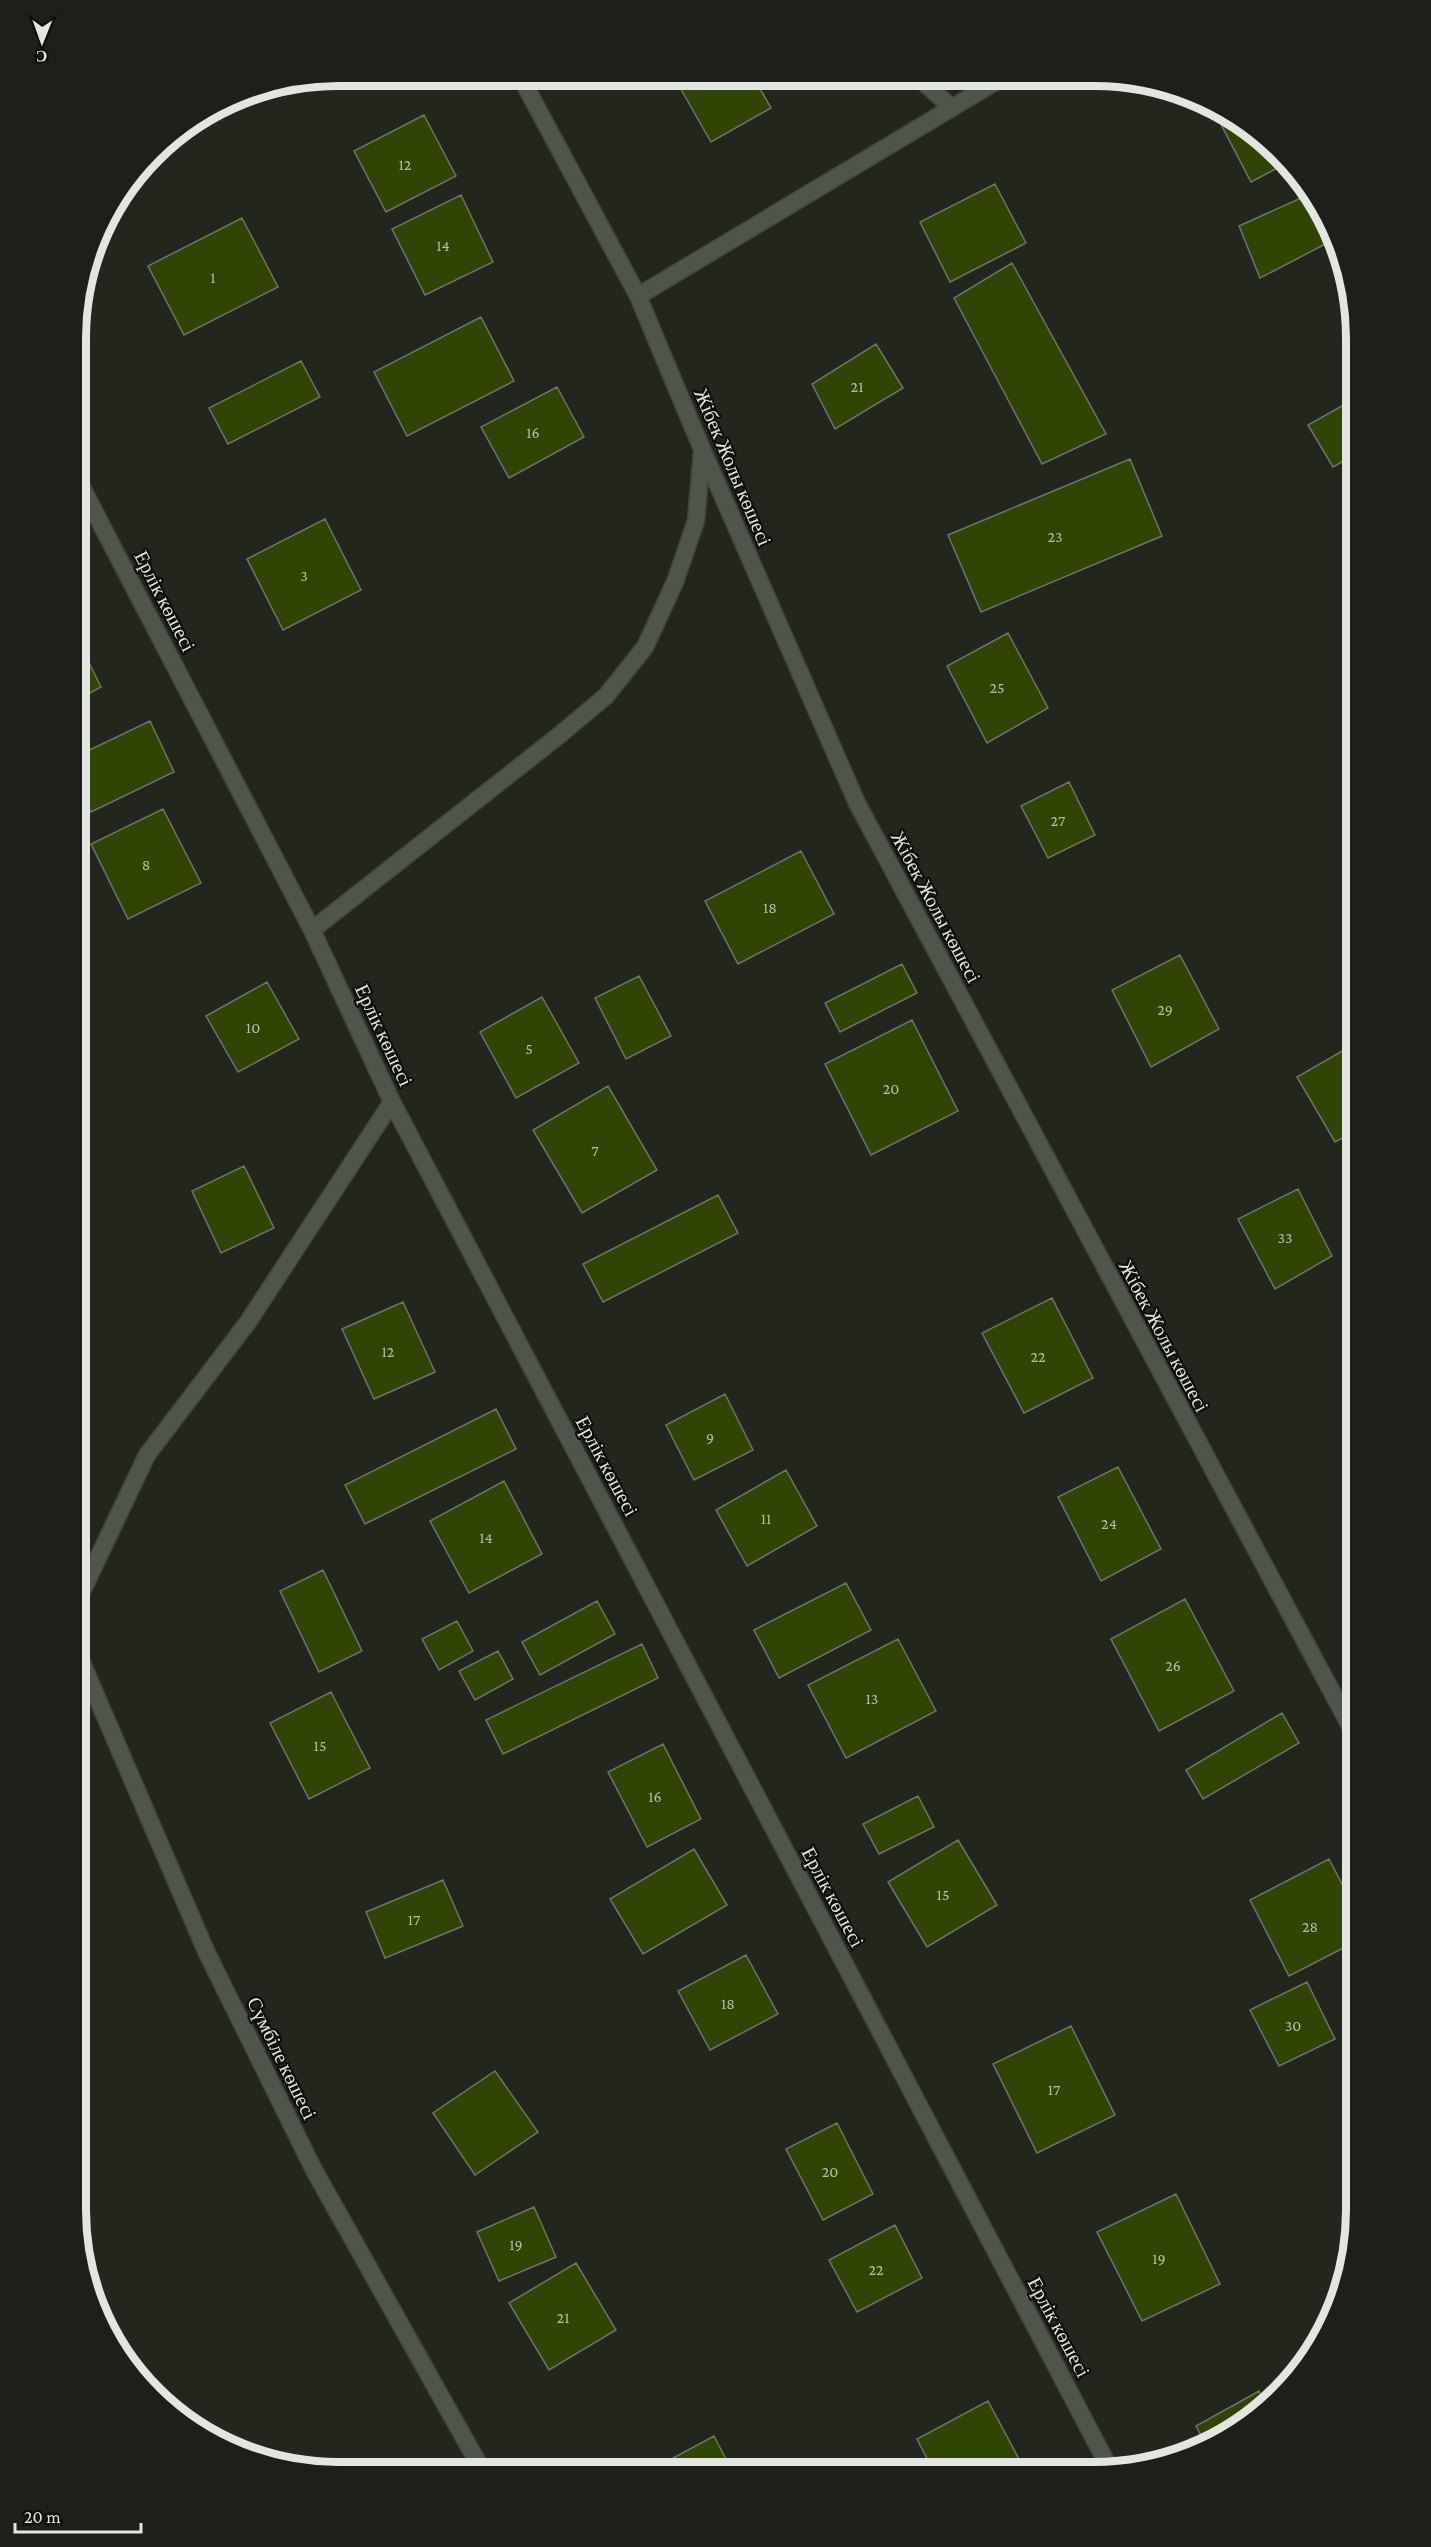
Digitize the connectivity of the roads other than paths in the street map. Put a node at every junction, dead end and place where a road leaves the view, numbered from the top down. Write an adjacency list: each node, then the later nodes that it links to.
1 (525, 86): 5 (street, Жібек Жолы көшесі)
2 (928, 86): 4 (street)
3 (988, 86): 4 (street)
4 (952, 108): 5 (street)
5 (638, 296): 6 (street, Жібек Жолы көшесі)
6 (702, 449): 8 (street); 12 (street, Жібек Жолы көшесі)
7 (86, 495): 8 (street, Ерлік көшесі)
8 (312, 930): 9 (street, Ерлік көшесі)
9 (392, 1102): 10 (street); 13 (street, Ерлік көшесі)
10 (86, 1583)
11 (86, 1672): 14 (street, Сүмбіле көшесі)
12 (1346, 1718)
13 (1106, 2461)
14 (478, 2462)

